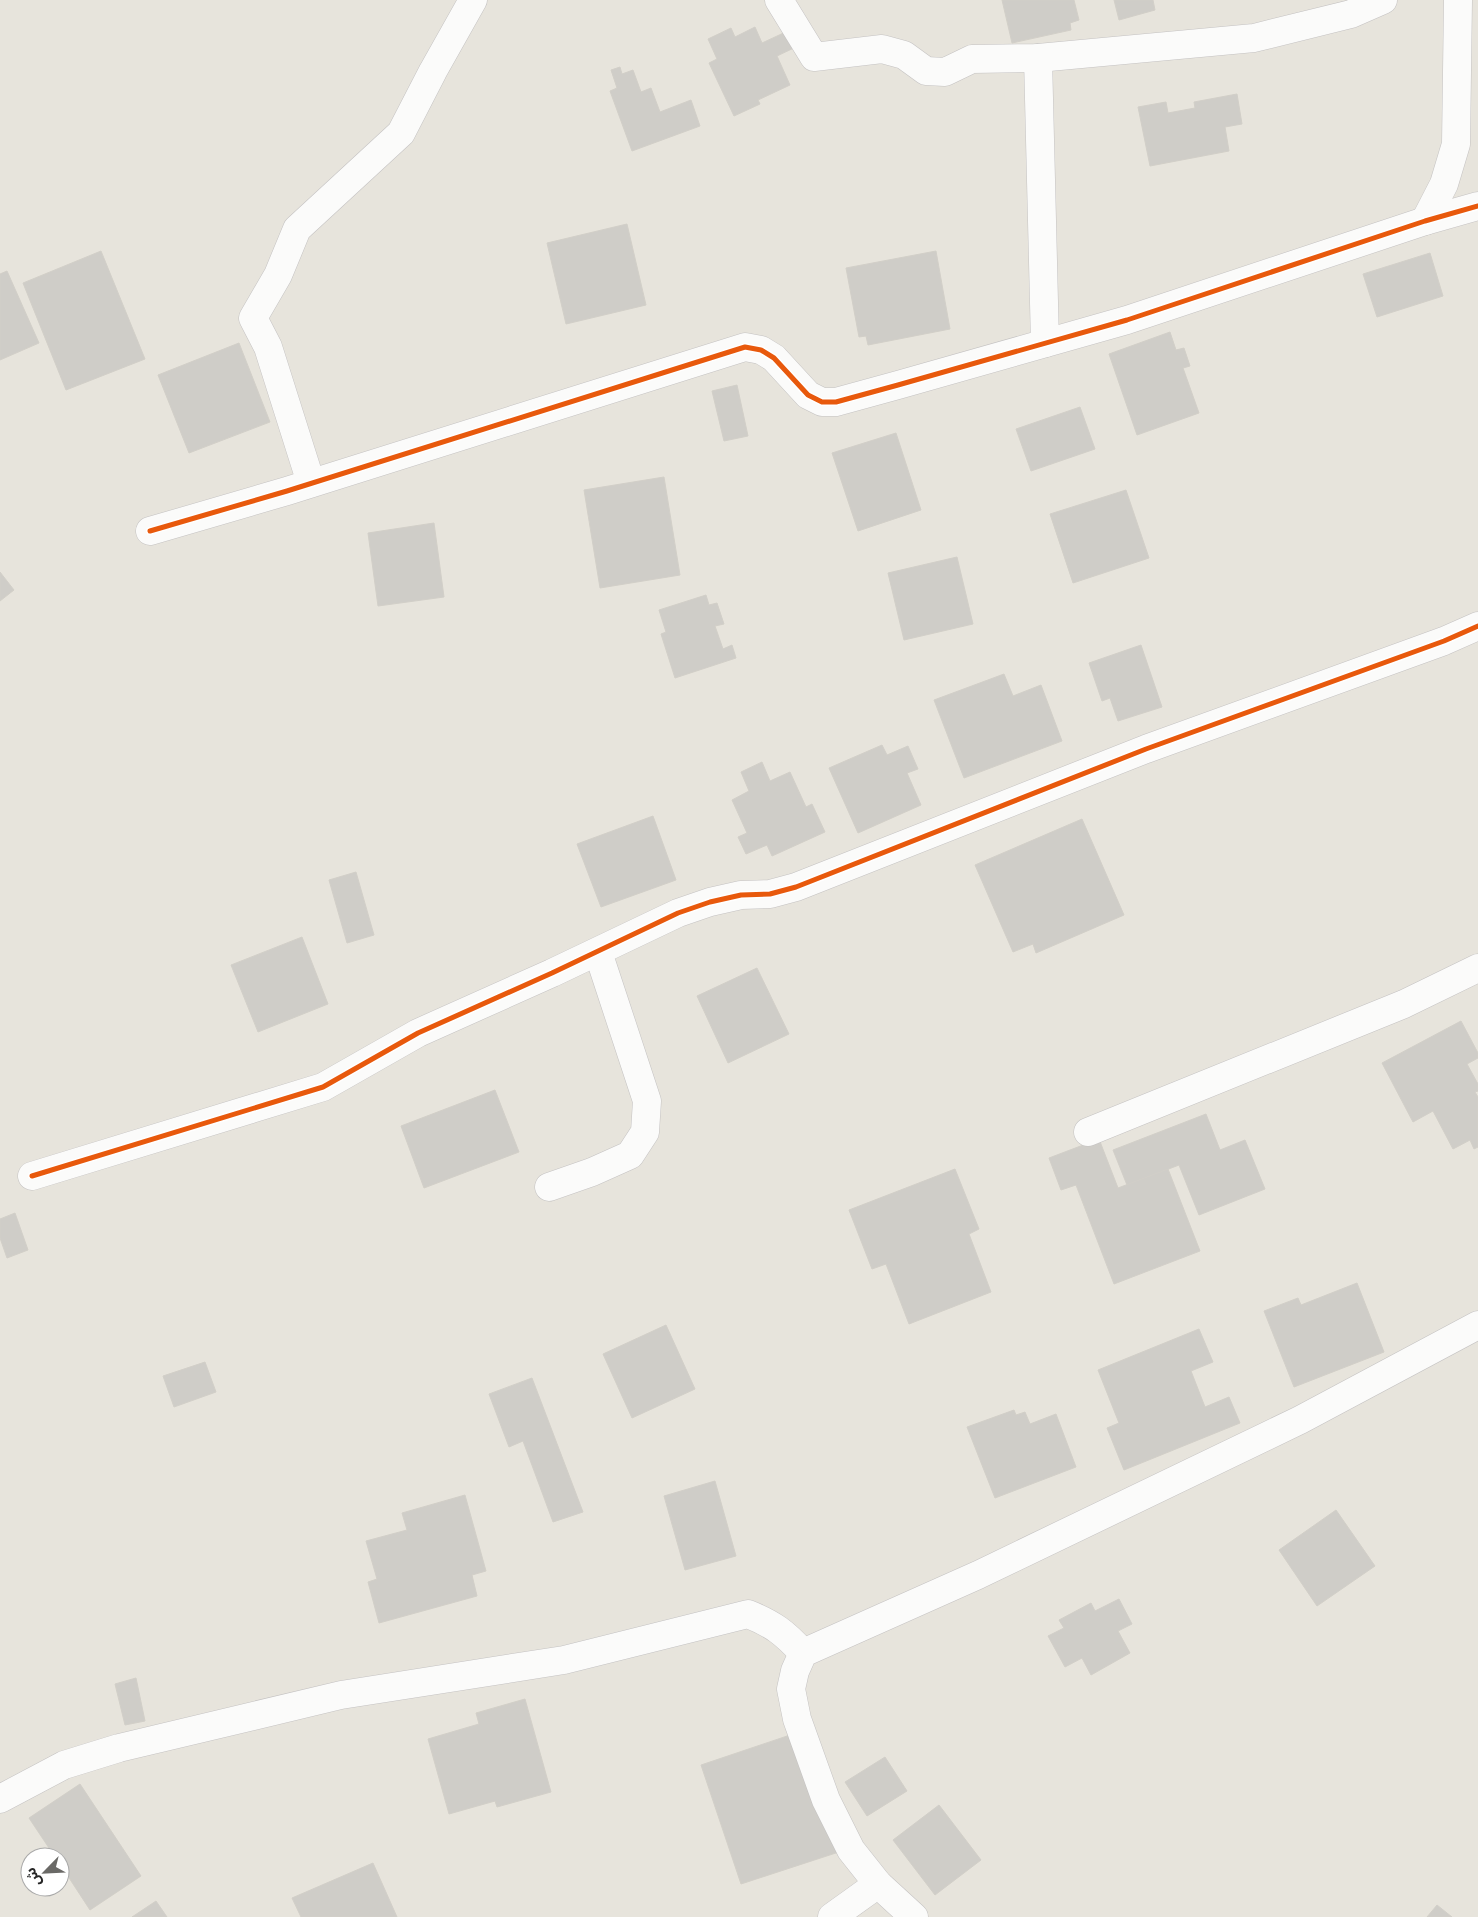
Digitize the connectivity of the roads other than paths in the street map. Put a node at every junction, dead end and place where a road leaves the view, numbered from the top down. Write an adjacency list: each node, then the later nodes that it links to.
1 (473, 0): 9 (street)
2 (779, 0): 5 (street)
3 (1383, 0): 5 (street)
4 (1458, 0): 7 (street)
5 (1038, 58): 8 (street)
6 (1478, 206): 7 (street)
7 (1425, 221): 8 (street)
8 (1045, 343): 9 (street)
9 (311, 483): 10 (street)
10 (150, 531)
11 (1478, 626): 12 (street)
12 (598, 952): 15 (street); 16 (street)
13 (1478, 968): 14 (street)
14 (1088, 1132)
15 (32, 1176)
16 (549, 1186)
17 (1478, 1325): 18 (street)
18 (803, 1653): 19 (street); 20 (street)
19 (0, 1799)
20 (878, 1884): 21 (street); 22 (street)
21 (832, 1917)
22 (914, 1917)

